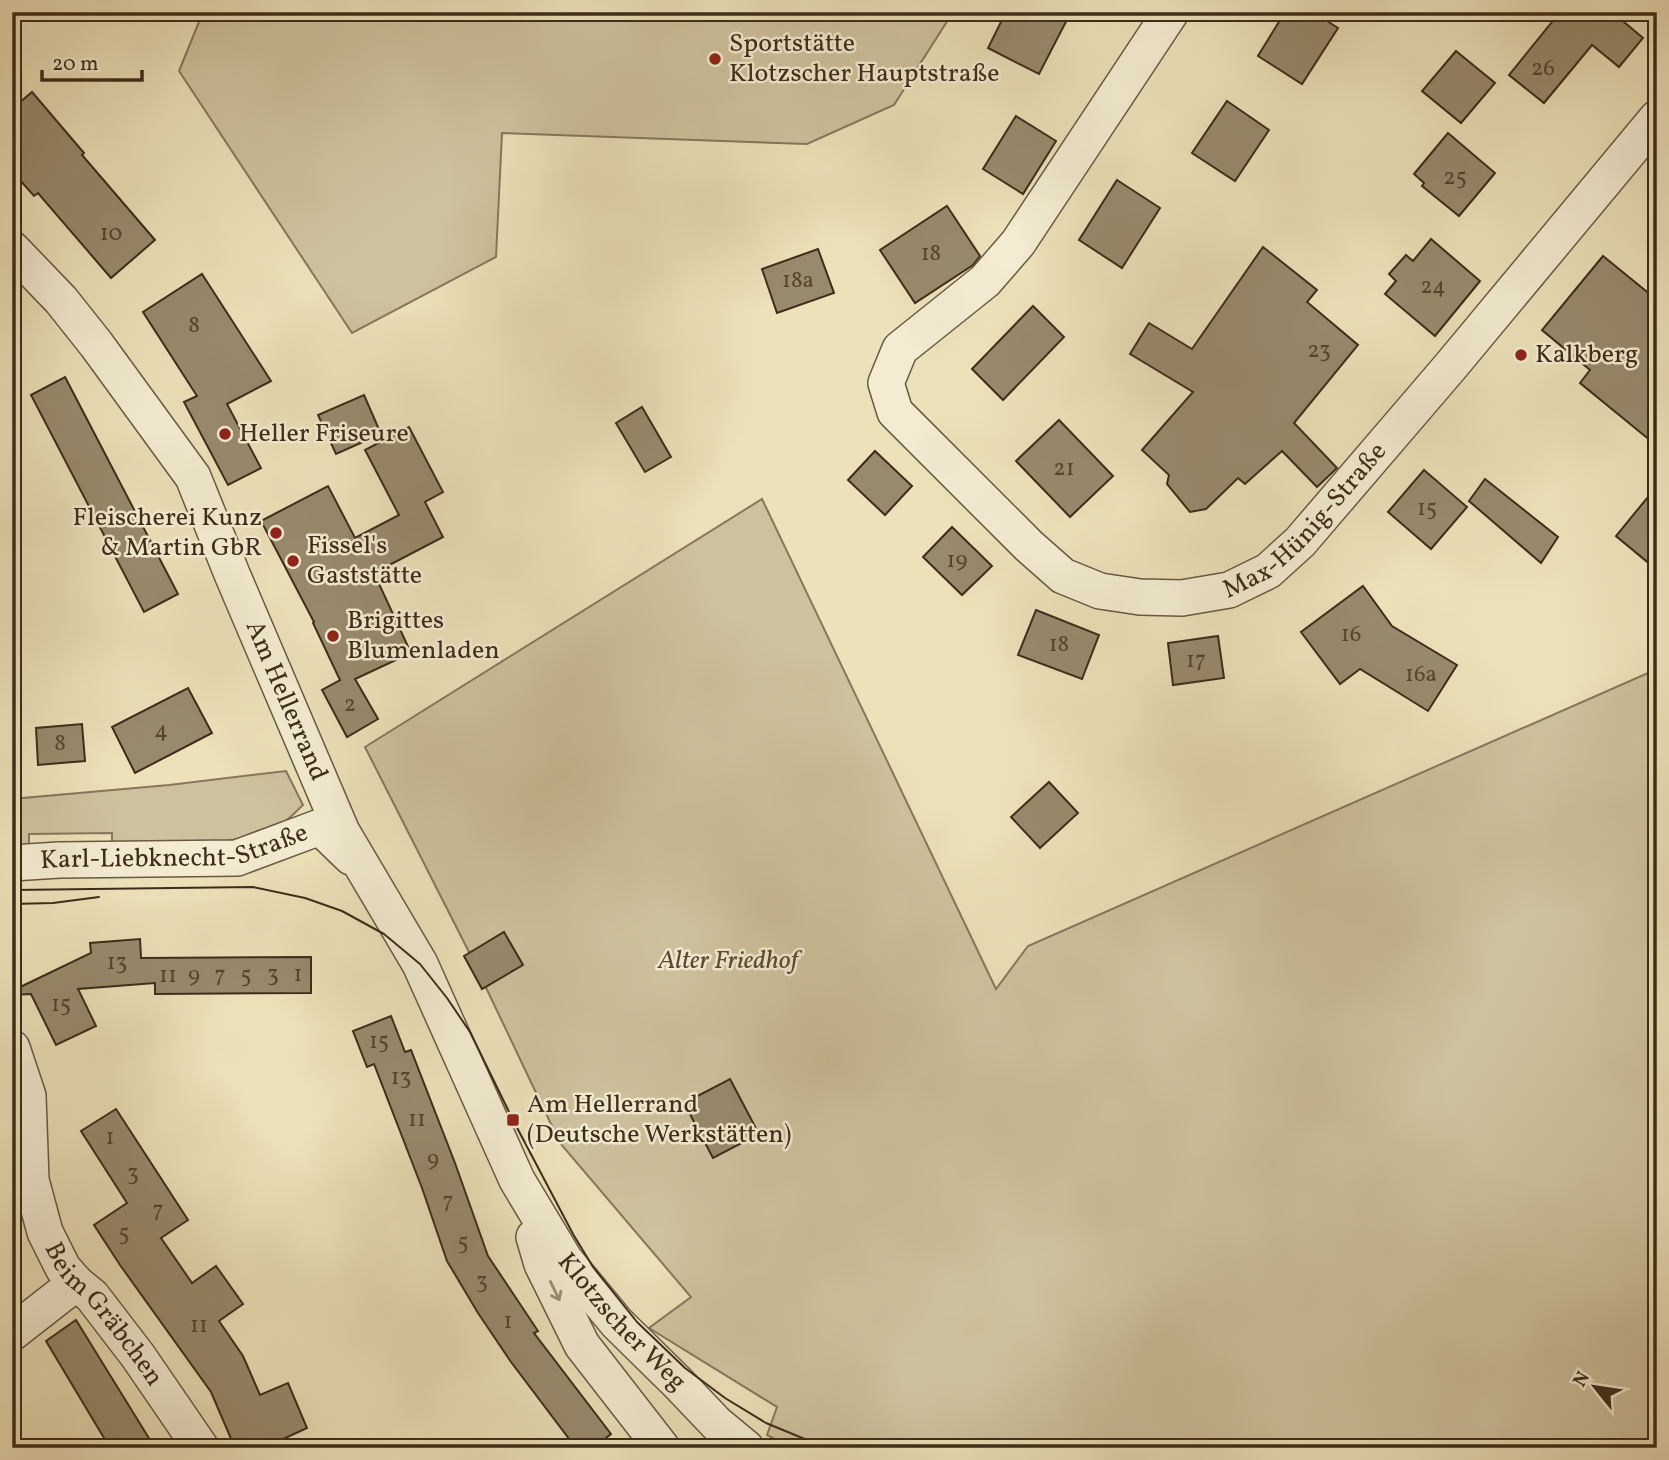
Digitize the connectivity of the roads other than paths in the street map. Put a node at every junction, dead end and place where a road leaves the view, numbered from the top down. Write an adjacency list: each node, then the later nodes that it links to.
1 (1171, 12): 2 (street, Max-Hünig-Straße)
2 (1657, 118)
3 (12, 249): 5 (street, Am Hellerrand)
4 (12, 863): 5 (street, Karl-Liebknecht-Straße)
5 (362, 866): 7 (street, Am Hellerrand)
6 (12, 1048): 8 (street, Beim Gräbchen)
7 (517, 1180): 11 (street, one-way to 11); 12 (street, Klotzscher Weg)
8 (76, 1283): 9 (street); 10 (street, Beim Gräbchen)
9 (12, 1333)
10 (201, 1448)
11 (662, 1448)
12 (746, 1448)

